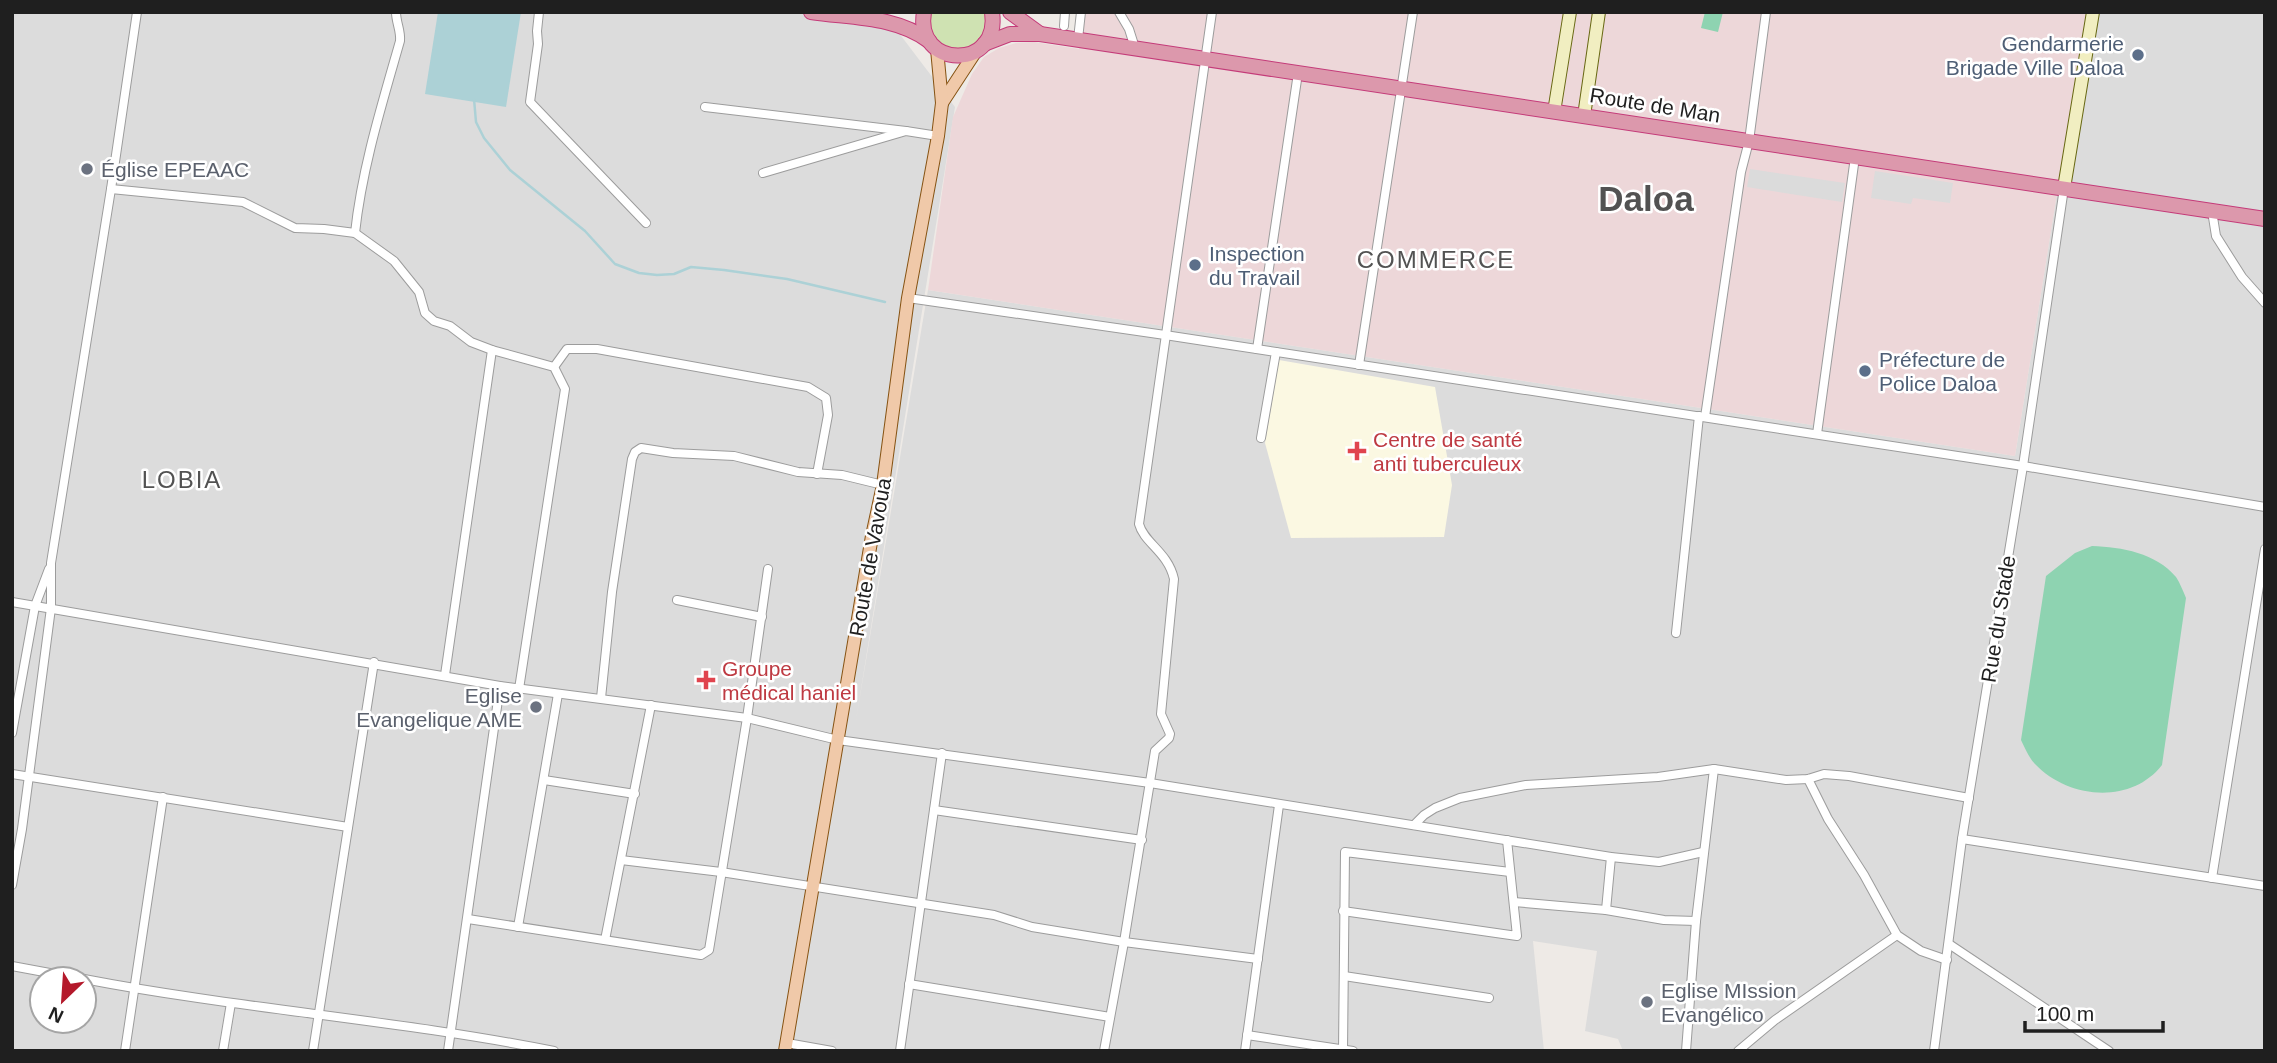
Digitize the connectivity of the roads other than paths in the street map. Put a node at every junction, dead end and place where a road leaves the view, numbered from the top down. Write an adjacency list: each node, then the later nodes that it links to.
1 (137, 12): 36 (street)
2 (396, 12): 40 (street)
3 (539, 12): 39 (street)
4 (811, 12): 20 (highway)
5 (924, 12): 20 (highway)
6 (992, 12): 21 (highway)
7 (1010, 12): 18 (highway)
8 (1065, 12): 17 (street)
9 (1081, 12): 19 (street)
10 (1119, 12): 22 (street)
11 (1212, 12): 23 (street)
12 (1413, 12): 25 (street)
13 (1570, 12): 28 (street)
14 (1599, 12): 29 (street)
15 (1766, 12): 32 (street)
16 (2093, 12): 35 (street)
17 (1064, 26)
18 (1040, 34): 19 (highway, Route de Man); 21 (highway, Route de Man)
19 (1078, 34): 22 (highway, Route de Man)
20 (934, 46): 21 (highway, Route de Man); 26 (main road)
21 (980, 48): 26 (main road)
22 (1136, 48): 23 (highway, Route de Man)
23 (1204, 58): 24 (highway, Route de Man); 43 (street)
24 (1298, 73): 25 (highway, Route de Man); 44 (street)
25 (1402, 88): 28 (highway, Route de Man); 47 (street)
26 (942, 103): 31 (main road, Route de Vavoua)
27 (705, 107): 30 (street)
28 (1554, 112): 29 (highway, Route de Man)
29 (1584, 116): 32 (highway, Route de Man)
30 (906, 131): 31 (street); 34 (street)
31 (938, 136): 41 (main road, Route de Vavoua)
32 (1749, 141): 33 (highway, Route de Man); 49 (street)
33 (1855, 157): 35 (highway, Route de Man); 50 (street)
34 (763, 173)
35 (2064, 188): 37 (highway, Route de Man); 52 (street, Rue du Stade)
36 (111, 189): 40 (street); 57 (street)
37 (2212, 211): 38 (highway, Route de Man); 42 (street)
38 (2265, 219)
39 (646, 223)
40 (355, 233): 45 (street)
41 (908, 298): 43 (street); 54 (main road, Route de Vavoua)
42 (2265, 303)
43 (1165, 335): 44 (street); 81 (street)
44 (1257, 349): 46 (street)
45 (492, 350): 48 (street); 66 (street)
46 (1276, 352): 47 (street); 51 (street)
47 (1359, 365): 49 (street)
48 (554, 367): 53 (street); 68 (street)
49 (1702, 417): 50 (street); 64 (street)
50 (1817, 435): 52 (street)
51 (1261, 438)
52 (2023, 466): 55 (street); 84 (street, Rue du Stade)
53 (817, 474): 54 (street); 70 (street)
54 (883, 485): 74 (main road, Route de Vavoua)
55 (2265, 507)
56 (2265, 549): 99 (street)
57 (51, 563): 61 (street); 62 (street)
58 (768, 569): 63 (street)
59 (677, 600): 63 (street)
60 (12, 602): 61 (street)
61 (35, 606): 62 (street); 73 (street)
62 (51, 608): 65 (street); 78 (street)
63 (762, 617): 72 (street)
64 (1676, 633)
65 (374, 662): 66 (street); 88 (street)
66 (445, 676): 67 (street)
67 (500, 686): 68 (street); 107 (street)
68 (519, 688): 69 (street)
69 (558, 694): 70 (street); 80 (street)
70 (601, 698): 71 (street)
71 (651, 705): 72 (street); 82 (street)
72 (747, 719): 74 (street); 97 (street)
73 (12, 733)
74 (838, 740): 75 (street); 101 (main road, Route de Vavoua)
75 (942, 753): 81 (street); 86 (street)
76 (1714, 769): 79 (street); 87 (street); 94 (street)
77 (12, 774): 78 (street)
78 (28, 776): 83 (street); 90 (street)
79 (1808, 779): 84 (street); 110 (street)
80 (544, 780): 82 (street); 109 (street)
81 (1150, 783): 85 (street); 92 (street)
82 (635, 794): 96 (street)
83 (163, 797): 88 (street); 119 (street)
84 (1969, 799): 91 (street, Rue du Stade)
85 (1279, 805): 87 (street); 114 (street)
86 (934, 810): 92 (street); 104 (street)
87 (1414, 825): 93 (street)
88 (348, 827): 122 (street)
89 (12, 828): 90 (street)
90 (22, 829): 100 (street)
91 (1962, 839): 99 (street); 113 (street, Rue du Stade)
92 (1142, 840): 112 (street)
93 (1507, 840): 95 (street); 98 (street)
94 (1703, 852): 95 (street); 108 (street)
95 (1611, 857): 105 (street)
96 (621, 860): 97 (street); 111 (street)
97 (721, 872): 101 (street); 111 (street)
98 (1510, 872): 103 (street); 106 (street)
99 (2211, 877): 102 (street)
100 (12, 885)
101 (814, 886): 104 (street); 126 (main road, Route de Vavoua)
102 (2265, 886)
103 (1514, 902): 105 (street); 106 (street)
104 (920, 905): 112 (street); 118 (street)
105 (1606, 910): 108 (street)
106 (1343, 911): 116 (street)
107 (468, 919): 109 (street); 124 (street)
108 (1696, 921): 138 (street)
109 (518, 927): 111 (street)
110 (1897, 935): 115 (street); 139 (street)
111 (605, 940)
112 (1124, 942): 114 (street); 123 (street)
113 (1949, 944): 115 (street, Rue du Stade); 141 (street)
114 (1258, 959): 125 (street)
115 (1947, 960): 140 (street, Rue du Stade)
116 (1344, 976): 120 (street); 128 (street)
117 (98, 982): 119 (street)
118 (909, 984): 123 (street); 134 (street)
119 (134, 989): 121 (street); 129 (street)
120 (1489, 998)
121 (231, 1003): 122 (street); 130 (street)
122 (319, 1015): 124 (street); 131 (street)
123 (1110, 1017): 135 (street)
124 (451, 1034): 127 (street); 132 (street)
125 (1247, 1035): 128 (street); 136 (street)
126 (786, 1047): 133 (street)
127 (548, 1050)
128 (1343, 1050): 137 (street)
129 (125, 1051)
130 (223, 1051)
131 (313, 1051)
132 (449, 1051)
133 (832, 1051)
134 (900, 1051)
135 (1104, 1051)
136 (1245, 1051)
137 (1353, 1051)
138 (1686, 1051)
139 (1738, 1051)
140 (1934, 1051)
141 (2109, 1051)

